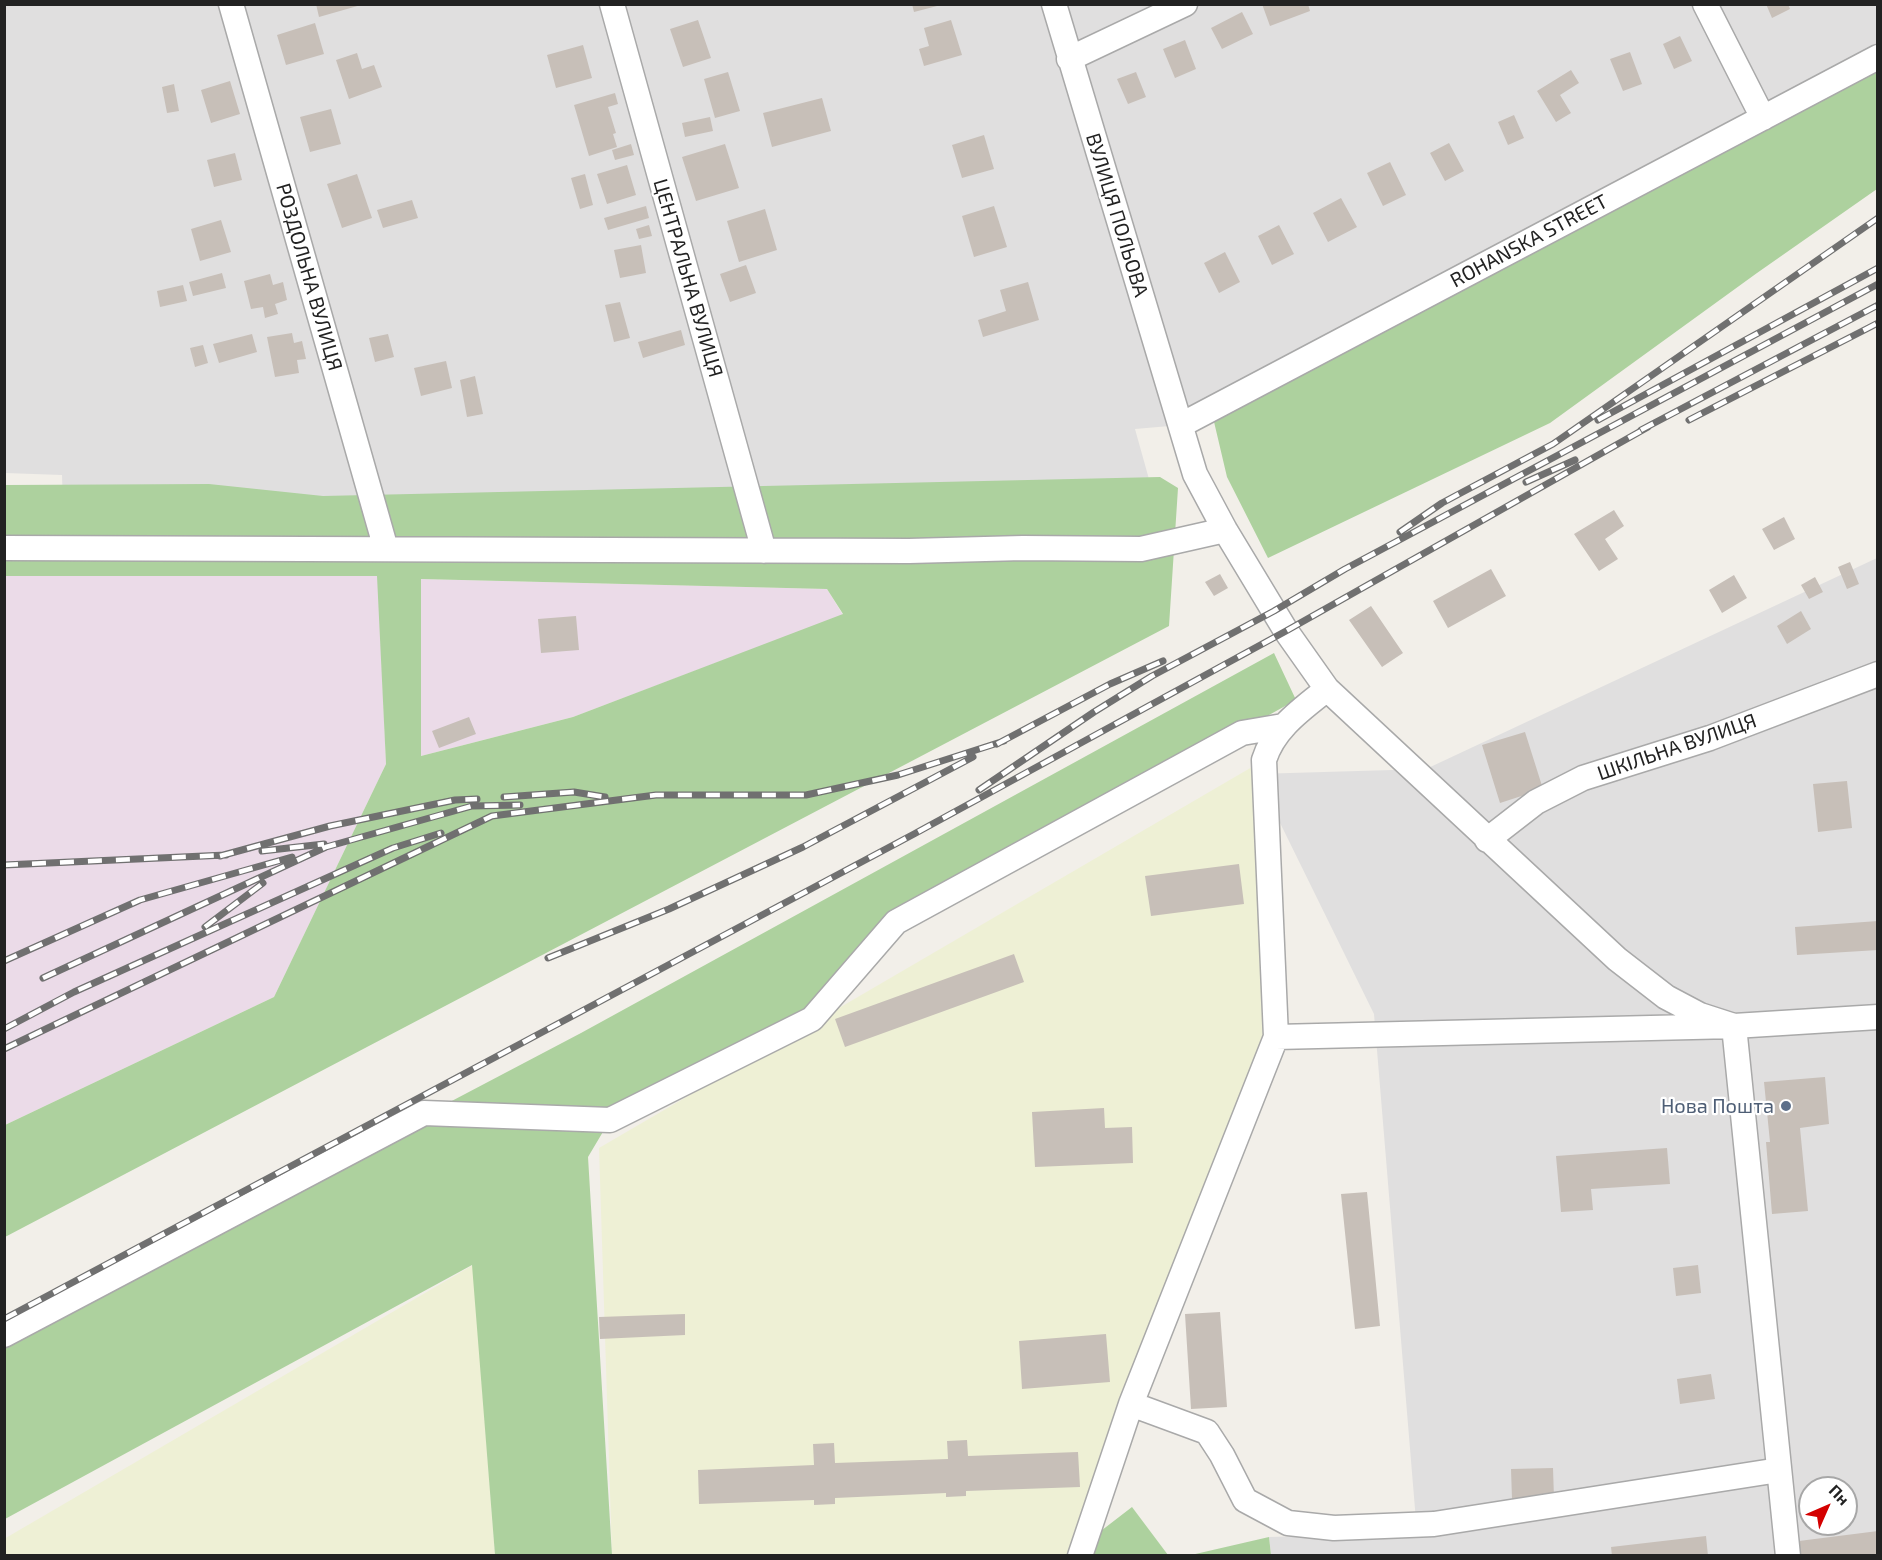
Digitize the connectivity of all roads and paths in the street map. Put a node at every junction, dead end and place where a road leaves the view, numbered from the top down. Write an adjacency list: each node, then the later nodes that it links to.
1 (231, 4): 12 (street, РОЗДОЛЬНА ВУЛИЦЯ)
2 (612, 4): 13 (street, ЦЕНТРАЛЬНА ВУЛИЦЯ)
3 (1054, 4): 7 (street, ВУЛИЦЯ ПОЛЬОВА)
4 (1185, 4): 7 (street)
5 (1705, 4): 8 (street)
6 (1878, 57): 8 (street, ROHANSKA STREET)
7 (1069, 60): 9 (street, ВУЛИЦЯ ПОЛЬОВА)
8 (1763, 118): 9 (street, ROHANSKA STREET)
9 (1181, 425): 10 (street, ВУЛИЦЯ ПОЛЬОВА)
10 (1225, 530): 13 (street); 15 (street, ВУЛИЦЯ ПОЛЬОВА)
11 (4, 548): 12 (street)
12 (386, 549): 13 (street)
13 (764, 550)
14 (1878, 674): 17 (street, ШКІЛЬНА ВУЛИЦЯ)
15 (1327, 689): 16 (street); 17 (street, ВУЛИЦЯ ПОЛЬОВА)
16 (1283, 726): 20 (street); 21 (street)
17 (1487, 840): 19 (street, ВУЛИЦЯ ПОЛЬОВА)
18 (1878, 1017): 19 (street)
19 (1734, 1026): 20 (street); 23 (street)
20 (1276, 1037): 22 (street)
21 (4, 1335)
22 (1131, 1404): 23 (street); 24 (street)
23 (1779, 1470): 25 (street)
24 (1080, 1556)
25 (1788, 1556)

